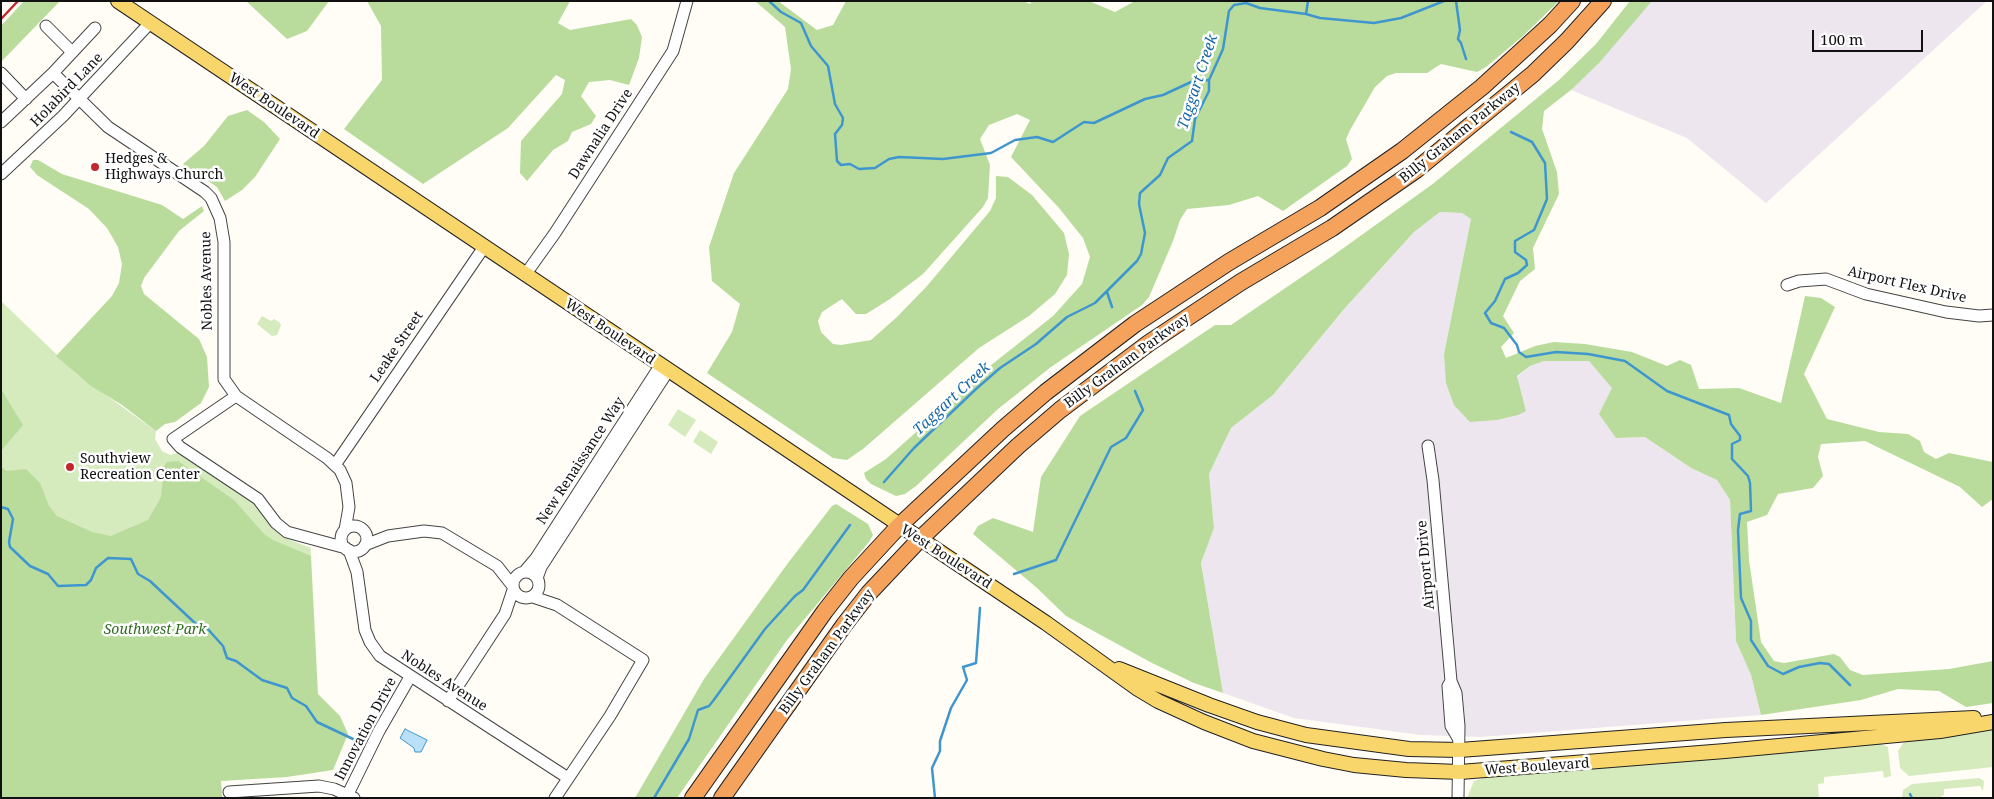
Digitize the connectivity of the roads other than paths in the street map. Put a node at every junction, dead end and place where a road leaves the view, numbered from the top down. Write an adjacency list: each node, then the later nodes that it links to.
1 (118, 1): 5 (main road, West Boulevard)
2 (686, 1): 16 (street, Dawnalia Drive)
3 (1572, 1): 24 (highway, Billy Graham Parkway)
4 (1603, 1): 28 (highway, Billy Graham Parkway)
5 (150, 23): 11 (street, Holabird Lane); 15 (main road, West Boulevard)
6 (46, 26): 8 (street)
7 (95, 28): 8 (street)
8 (72, 52): 10 (street)
9 (1, 73): 12 (street)
10 (53, 73): 11 (street, Nobles Avenue); 12 (street)
11 (80, 98): 14 (street, Holabird Lane); 20 (street, Nobles Avenue)
12 (26, 99): 13 (street)
13 (1, 122)
14 (1, 174)
15 (484, 247): 16 (main road, West Boulevard); 22 (street, Leake Street)
16 (525, 275): 19 (main road, West Boulevard)
17 (1787, 285): 18 (street, Airport Flex Drive)
18 (1993, 315)
19 (664, 368): 24 (main road, West Boulevard); 34 (street, New Renaissance Way); 35 (street, New Renaissance Way)
20 (236, 396): 22 (street, Nobles Avenue); 29 (street)
21 (1428, 446): 45 (street, Airport Drive)
22 (336, 465): 23 (street, Nobles Avenue)
23 (349, 507): 25 (street, Nobles Avenue); 26 (street, Nobles Avenue)
24 (899, 526): 28 (main road, West Boulevard); 52 (highway, Billy Graham Parkway)
25 (362, 529): 26 (street); 27 (street); 30 (street)
26 (344, 531): 29 (street); 31 (street)
27 (388, 536): 30 (street); 32 (street)
28 (920, 539): 40 (main road, West Boulevard); 53 (highway, Billy Graham Parkway)
29 (318, 540): 31 (street)
30 (363, 547): 31 (street); 33 (street, Nobles Avenue)
31 (348, 549): 33 (street, Nobles Avenue)
32 (497, 566): 34 (street); 36 (street)
33 (357, 572): 41 (street, Nobles Avenue)
34 (524, 572): 35 (street); 36 (street)
35 (538, 582): 37 (street); 38 (street)
36 (513, 588): 37 (street); 39 (street)
37 (531, 598): 38 (street); 39 (street)
38 (557, 606): 47 (street)
39 (504, 614): 42 (street)
40 (1102, 662): 45 (main road, West Boulevard); 46 (main road, West Boulevard)
41 (410, 677): 42 (street, Nobles Avenue); 50 (street, Innovation Drive)
42 (448, 701): 47 (street, Nobles Avenue)
43 (1993, 718): 45 (main road, West Boulevard)
44 (1993, 722): 46 (main road, West Boulevard)
45 (1459, 744): 46 (street, Airport Drive)
46 (1460, 772): 54 (street, Airport Drive)
47 (568, 778): 51 (street)
48 (229, 792): 49 (street)
49 (270, 793): 50 (street)
50 (351, 796)
51 (555, 798)
52 (693, 798)
53 (722, 798)
54 (1458, 798)

